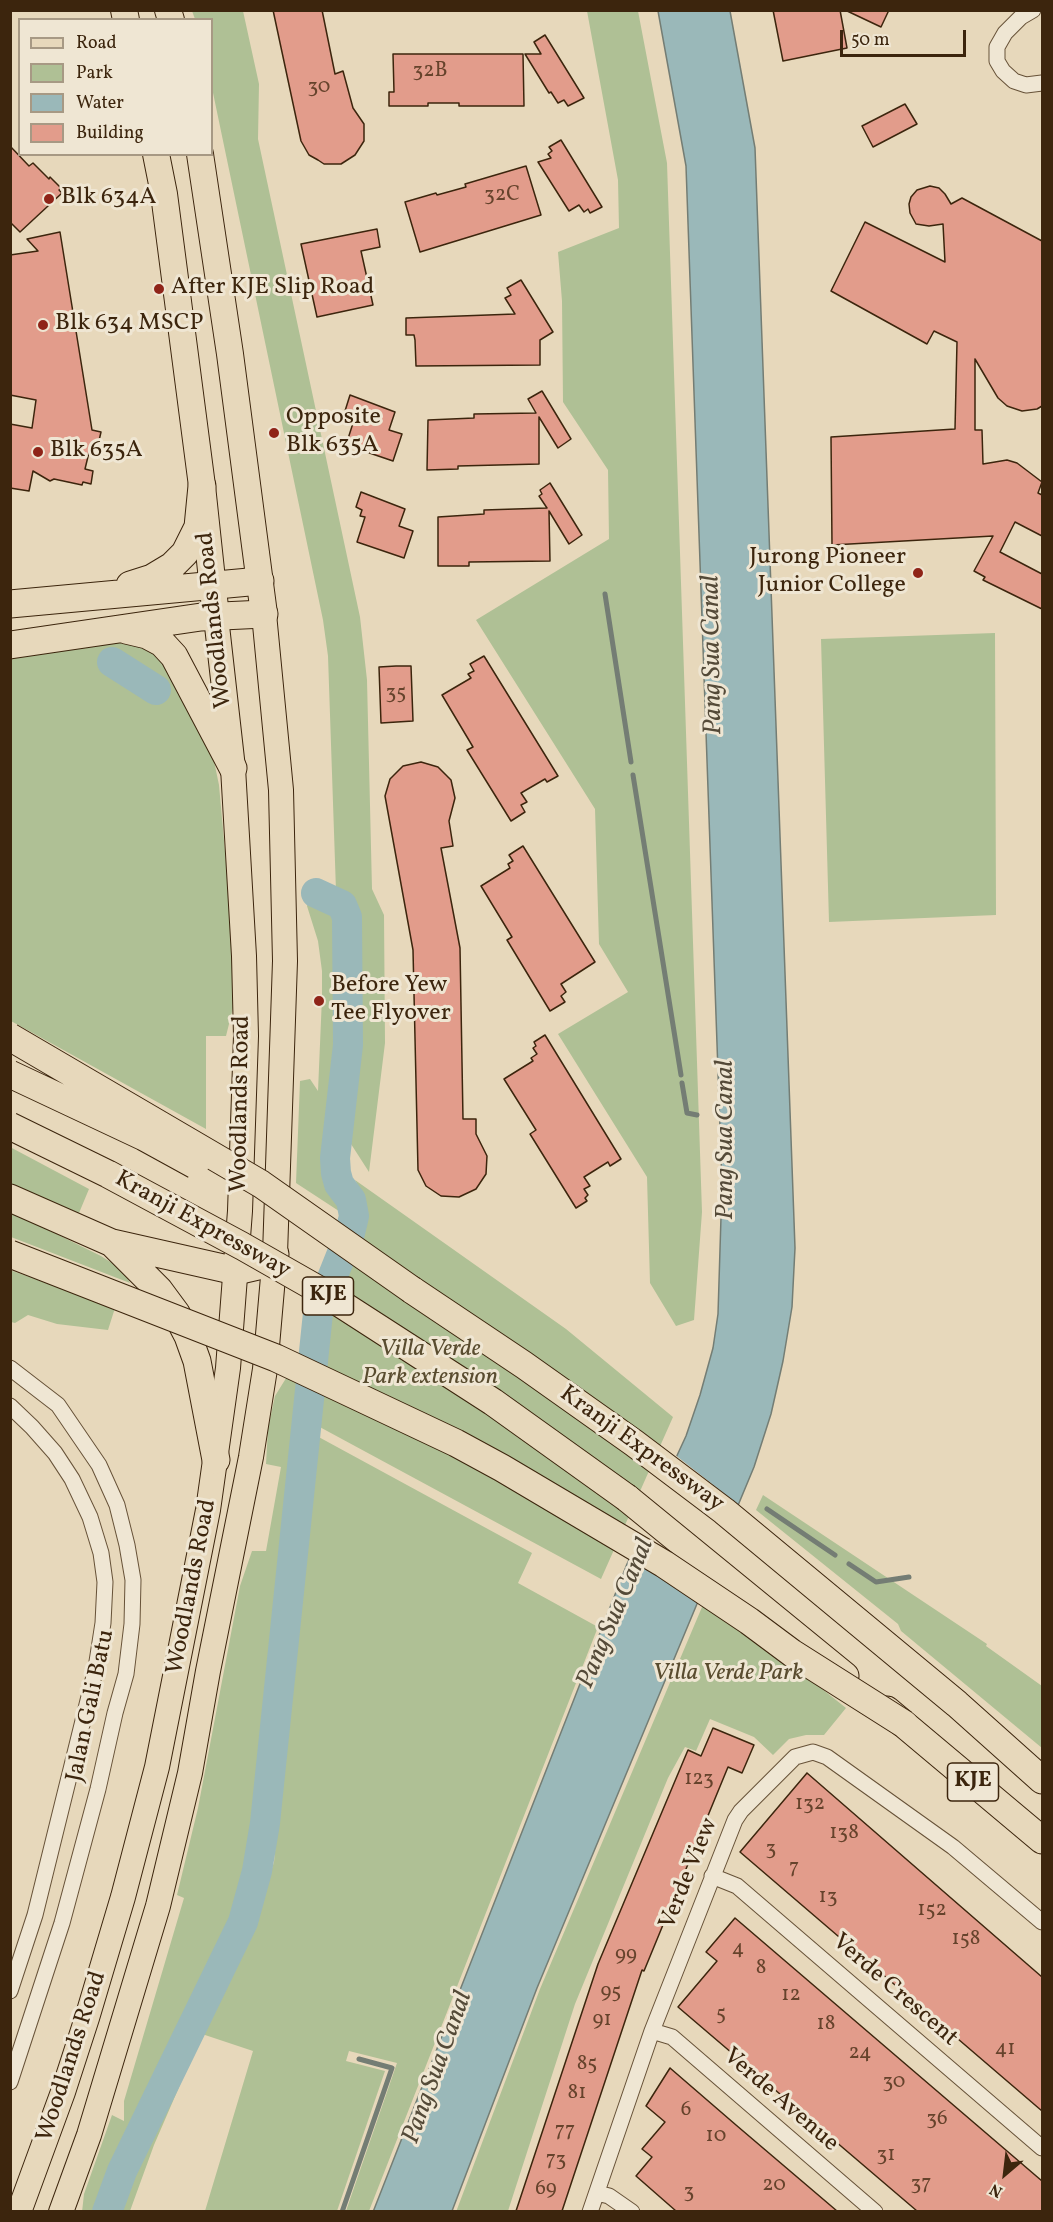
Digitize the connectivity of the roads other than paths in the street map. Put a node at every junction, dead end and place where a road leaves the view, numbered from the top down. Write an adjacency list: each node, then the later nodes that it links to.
1 (1033, 10): 2 (street)
2 (1042, 83)
3 (156, 156): 5 (highway, Woodlands Road)
4 (201, 156): 6 (highway, Woodlands Road)
5 (202, 486): 7 (highway, Woodlands Road); 8 (highway)
6 (260, 581): 7 (highway); 10 (highway, Woodlands Road)
7 (211, 586): 8 (highway); 11 (highway, Woodlands Road)
8 (85, 596): 9 (highway)
9 (10, 604)
10 (264, 614): 11 (highway); 21 (main road, Woodlands Road)
11 (216, 616): 12 (highway); 14 (main road, Woodlands Road)
12 (119, 628): 13 (highway); 14 (highway)
13 (10, 645)
14 (233, 768): 22 (main road, Woodlands Road)
15 (10, 1037): 23 (highway, bridge)
16 (10, 1074): 23 (highway, Kranji Expressway / KJE, bridge)
17 (10, 1126): 29 (highway, Kranji Expressway / KJE, bridge)
18 (10, 1198): 19 (highway)
19 (112, 1243): 22 (highway); 28 (highway)
20 (10, 1254): 29 (highway, bridge)
21 (274, 1254): 22 (highway); 26 (main road, Woodlands Road)
22 (236, 1271): 25 (main road, Woodlands Road)
23 (412, 1290): 30 (highway, Kranji Expressway / KJE)
24 (10, 1368): 36 (street, Jalan Gali Batu)
25 (228, 1368): 26 (main road); 28 (main road, Woodlands Road)
26 (265, 1369): 40 (main road, Woodlands Road)
27 (10, 1406): 34 (street, Jalan Gali Batu)
28 (216, 1460): 39 (main road, Woodlands Road)
29 (904, 1724): 31 (highway, Kranji Expressway / KJE)
30 (1042, 1780)
31 (1042, 1840)
32 (712, 1876): 33 (street, Verde View); 35 (street, Verde View); 37 (street, Verde Crescent)
33 (1042, 1922)
34 (10, 1991)
35 (652, 2031): 38 (street, Verde View); 43 (street, Verde Avenue)
36 (10, 2082)
37 (1042, 2148)
38 (597, 2193): 41 (street, Verde View); 42 (street)
39 (19, 2211)
40 (61, 2211)
41 (590, 2211)
42 (632, 2211)
43 (875, 2211)

